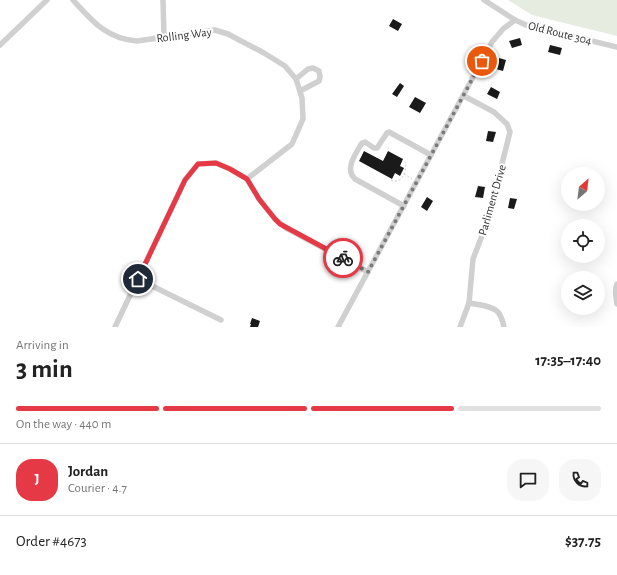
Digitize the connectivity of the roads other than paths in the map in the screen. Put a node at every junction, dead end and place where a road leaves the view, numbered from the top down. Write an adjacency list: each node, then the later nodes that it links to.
1 (47, 0): 7 (street)
2 (73, 0): 6 (street, Rolling Way)
3 (163, 0): 6 (street)
4 (484, 0): 5 (street, Old Route 304)
5 (515, 20): 8 (street, Old Route 304); 11 (street)
6 (164, 37): 9 (street, Rolling Way)
7 (0, 45)
8 (617, 47)
9 (296, 79): 10 (street, Rolling Way); 10 (street)
10 (300, 91): 13 (street, Rolling Way)
11 (464, 96): 12 (street); 18 (street, Parliment Drive)
12 (431, 156): 14 (street); 14 (street)
13 (247, 179): 15 (street); 16 (street)
14 (404, 206): 15 (street)
15 (368, 272): 22 (street)
16 (138, 279): 20 (street); 21 (street)
17 (617, 284): 19 (street)
18 (469, 303): 23 (street, Parliment Drive); 24 (street)
19 (617, 304)
20 (221, 320)
21 (115, 327)
22 (338, 327)
23 (460, 327)
24 (504, 327)

